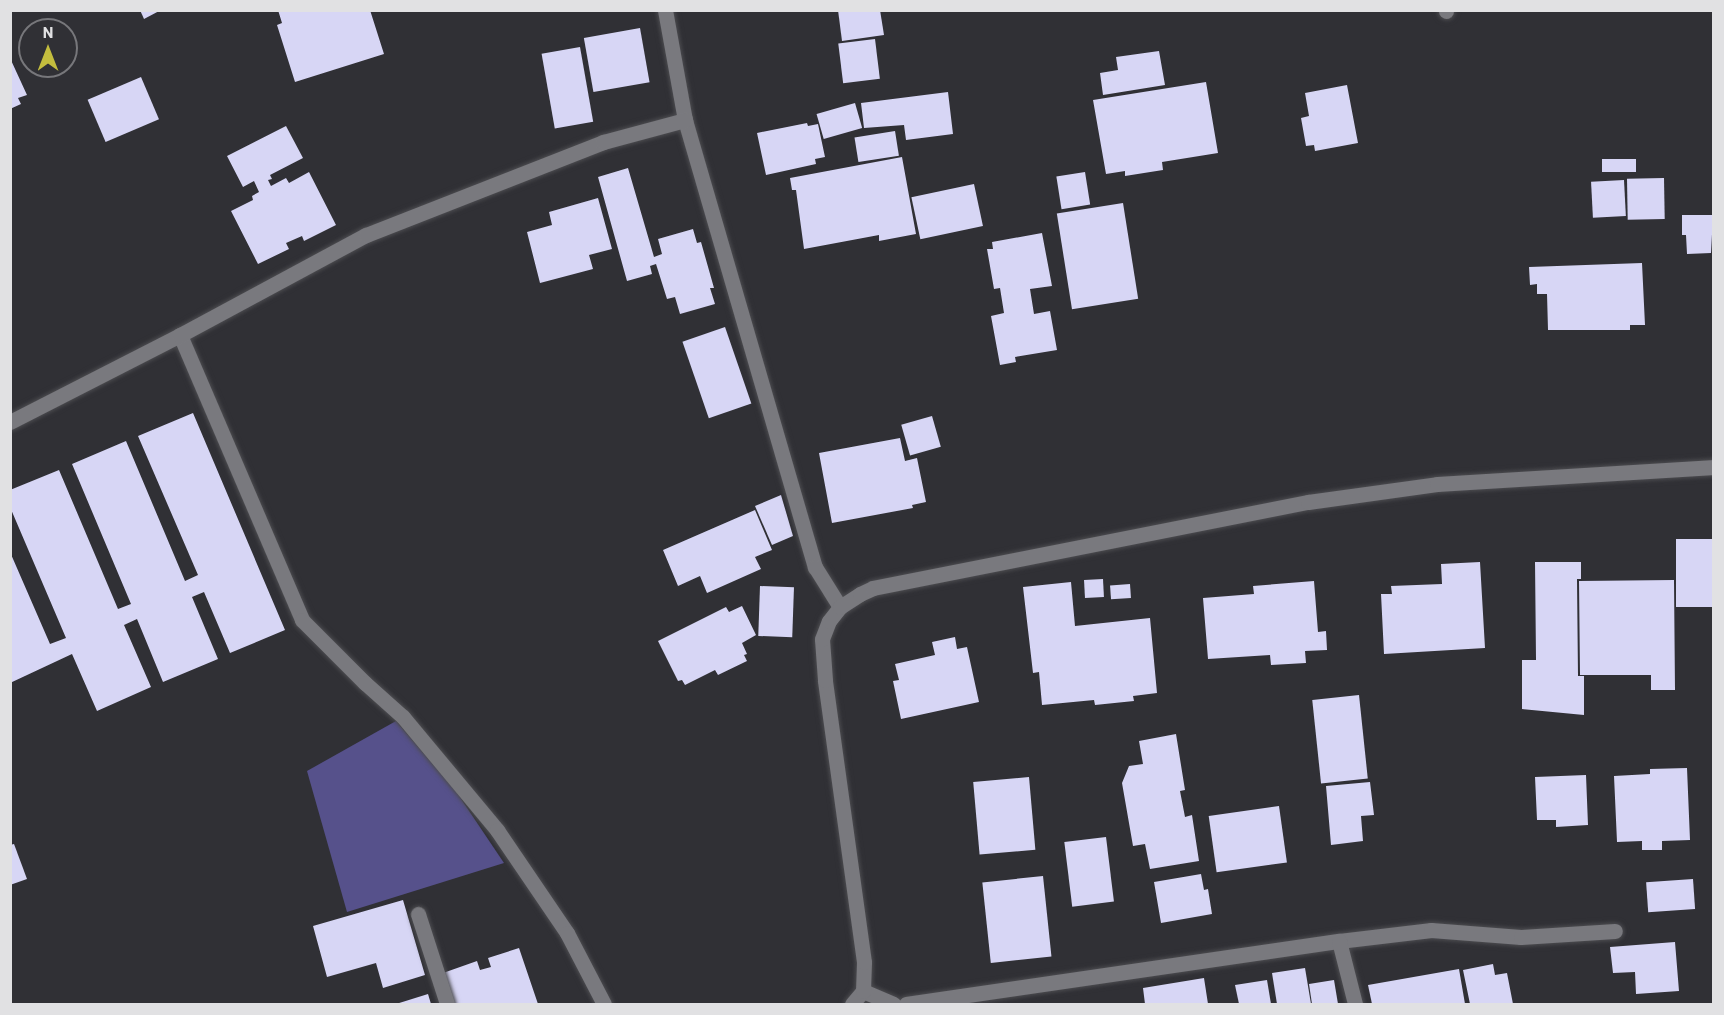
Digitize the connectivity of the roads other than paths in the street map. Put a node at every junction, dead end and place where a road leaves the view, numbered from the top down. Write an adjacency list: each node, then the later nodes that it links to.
1 (665, 10): 2 (street)
2 (685, 120): 3 (street); 6 (street)
3 (180, 335): 4 (street); 12 (street)
4 (10, 422)
5 (1713, 467): 6 (street)
6 (840, 607): 10 (street)
7 (418, 914): 11 (street)
8 (1615, 931): 9 (street)
9 (1339, 941): 15 (street); 16 (street)
10 (863, 991): 13 (street); 14 (street)
11 (447, 1005)
12 (604, 1005)
13 (852, 1005)
14 (893, 1005)
15 (906, 1005)
16 (1355, 1005)

